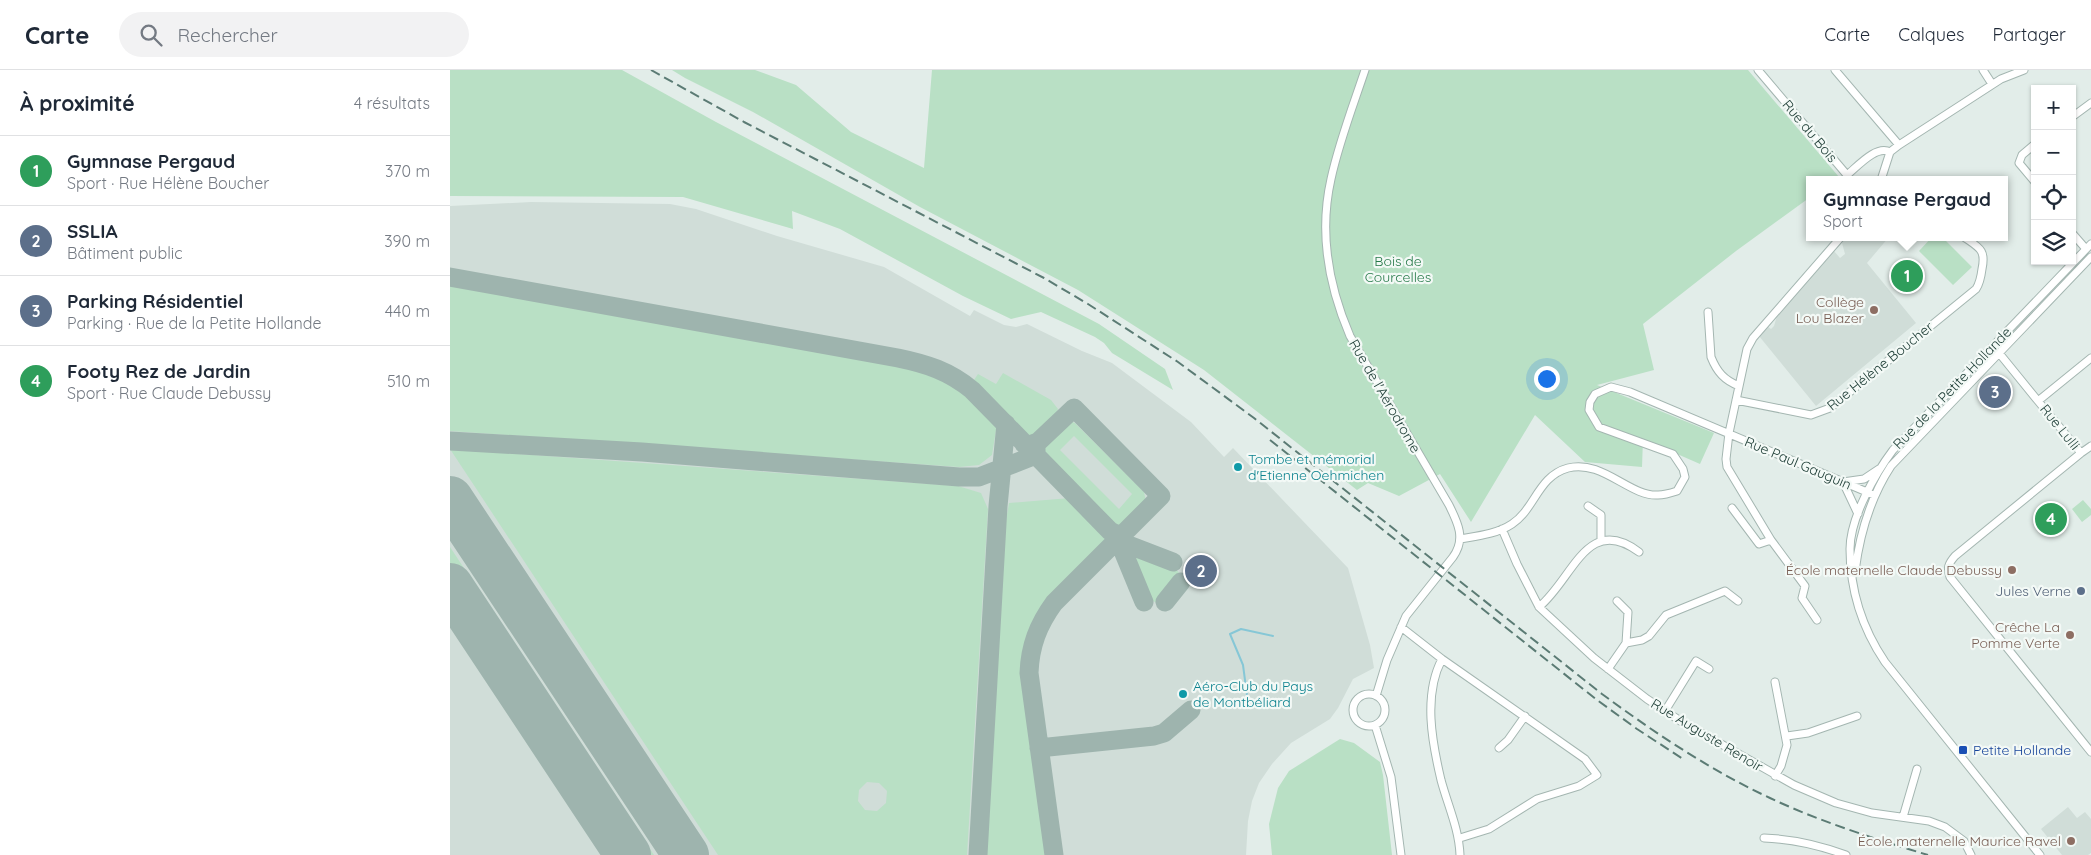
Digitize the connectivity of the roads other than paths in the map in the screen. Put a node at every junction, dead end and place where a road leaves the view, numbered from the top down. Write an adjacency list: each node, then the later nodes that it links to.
1 (1365, 70): 35 (street, Rue de l'Aérodrome)
2 (1758, 70): 11 (street, Rue du Bois)
3 (1835, 70): 9 (street)
4 (1983, 70): 6 (street)
5 (2024, 70): 6 (street)
6 (1992, 84): 9 (street)
7 (2091, 103): 8 (street)
8 (2076, 114)
9 (1899, 145): 11 (street)
10 (2031, 147): 13 (street)
11 (1890, 152): 12 (street)
12 (1884, 176)
13 (2031, 177)
14 (2076, 236): 17 (street)
15 (1838, 241): 22 (street)
16 (1969, 241): 23 (street, Rue Hélène Boucher)
17 (2088, 247): 28 (street, Rue de la Petite Hollande)
18 (2089, 260): 20 (street, Rue de la Petite Hollande)
19 (1708, 312): 22 (street)
20 (1999, 353): 24 (street); 30 (street, Rue de la Petite Hollande)
21 (2091, 358): 24 (street, Rue Lulli)
22 (1739, 386): 23 (street)
23 (1736, 400): 25 (street)
24 (2038, 401): 27 (street, Rue Lulli)
25 (1729, 433): 29 (street, Rue Paul Gauguin); 34 (street, Rue Paul Gauguin); 37 (street, Rue Paul Gauguin)
26 (2091, 446): 27 (street)
27 (2078, 456): 57 (street)
28 (1880, 469): 29 (street); 30 (street, Rue de la Petite Hollande)
29 (1843, 482): 30 (street, Rue Paul Gauguin); 33 (street)
30 (1871, 494): 33 (street, Rue de la Petite Hollande); 39 (street, Rue de la Petite Hollande)
31 (1588, 506): 36 (street)
32 (1732, 508): 37 (street)
33 (1858, 514): 39 (street, Rue de la Petite Hollande)
34 (1502, 529): 35 (street); 42 (street, Rue Auguste Renoir)
35 (1460, 539): 44 (street)
36 (1601, 540): 38 (street); 42 (street)
37 (1771, 540): 43 (street, Rue Paul Gauguin)
38 (1640, 552)
39 (1854, 584): 67 (street, Rue de la Petite Hollande)
40 (1738, 600): 45 (street)
41 (1616, 601): 45 (street)
42 (1539, 607): 47 (street, Rue Auguste Renoir)
43 (1818, 620)
44 (1400, 627): 46 (street); 50 (street)
45 (1626, 643): 47 (street)
46 (1442, 659): 52 (street); 61 (street)
47 (1608, 669): 51 (street, Rue Auguste Renoir)
48 (1709, 669): 51 (street)
49 (1775, 682): 55 (street)
50 (1376, 696): 54 (street); 54 (street)
51 (1665, 711): 59 (street, Rue Auguste Renoir)
52 (1525, 716): 56 (street); 61 (street)
53 (1857, 716): 55 (street)
54 (1375, 725): 63 (street)
55 (1787, 736): 59 (street)
56 (1499, 748)
57 (2091, 752)
58 (1917, 769): 60 (street)
59 (1776, 776): 60 (street, Rue Auguste Renoir)
60 (1903, 817): 66 (street, Rue Auguste Renoir)
61 (1460, 838): 64 (street)
62 (1764, 838): 65 (street)
63 (1401, 855)
64 (1460, 855)
65 (1846, 855)
66 (1971, 855)
67 (2040, 855)

